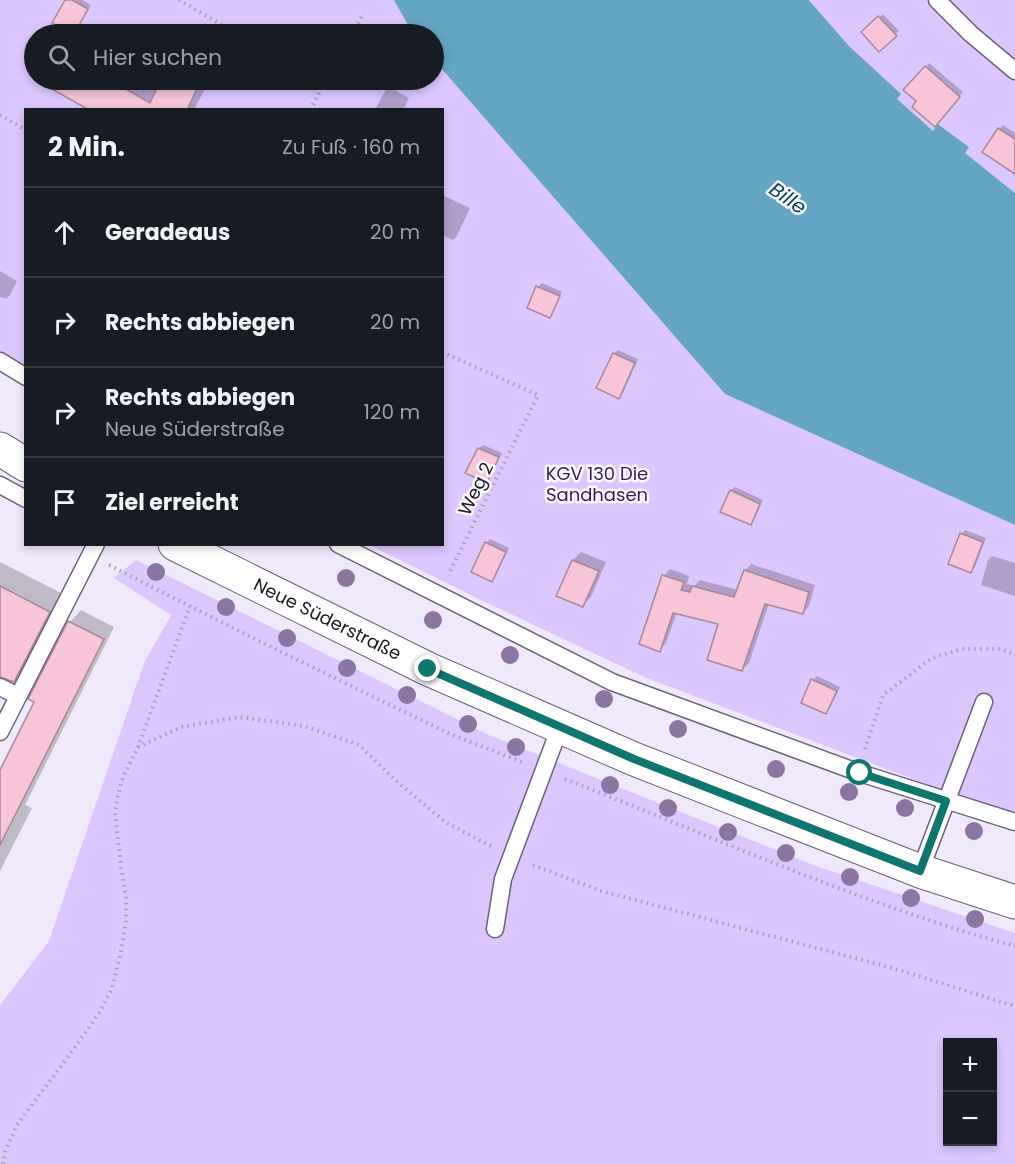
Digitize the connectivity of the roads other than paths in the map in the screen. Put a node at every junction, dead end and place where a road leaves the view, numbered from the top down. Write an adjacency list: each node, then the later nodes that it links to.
1 (938, 0): 2 (lane)
2 (1015, 71)
3 (0, 362): 4 (lane)
4 (24, 376)
5 (0, 449): 6 (street)
6 (24, 464)
7 (0, 485): 8 (lane)
8 (24, 498)
9 (95, 546): 13 (lane)
10 (179, 546): 15 (street, Neue Süderstraße)
11 (342, 546): 17 (lane)
12 (0, 687): 13 (lane)
13 (18, 696): 16 (lane)
14 (984, 702): 17 (lane)
15 (560, 727): 19 (street, Neue Süderstraße); 21 (lane)
16 (0, 732)
17 (946, 801): 18 (lane); 19 (lane)
18 (1015, 822)
19 (920, 871): 20 (street, Neue Süderstraße)
20 (1015, 902)
21 (495, 929)

